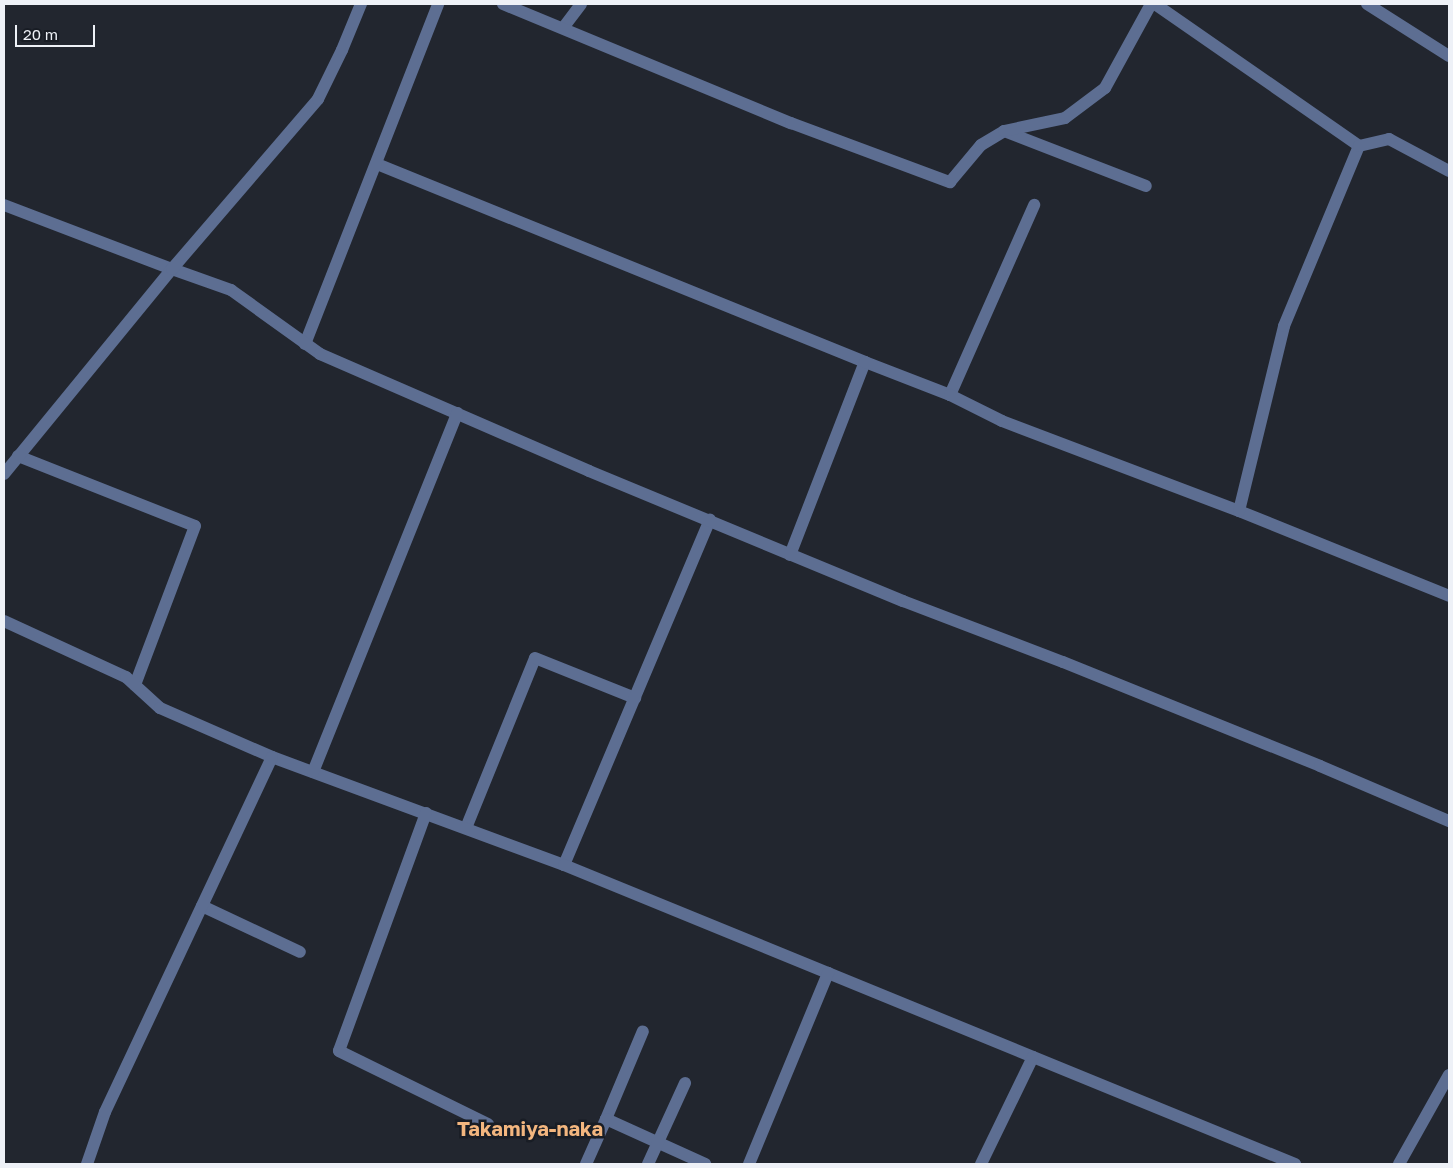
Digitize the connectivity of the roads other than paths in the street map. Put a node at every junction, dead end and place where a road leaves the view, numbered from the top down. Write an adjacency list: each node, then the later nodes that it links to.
1 (361, 4): 17 (street)
2 (438, 4): 12 (street)
3 (503, 4): 8 (street)
4 (581, 4): 8 (street)
5 (1151, 4): 10 (street)
6 (1156, 4): 11 (street)
7 (1367, 4): 9 (street)
8 (563, 28): 10 (street)
9 (1449, 56)
10 (1004, 131): 14 (street)
11 (1359, 146): 13 (street); 24 (street)
12 (376, 164): 18 (street); 19 (street)
13 (1449, 171)
14 (1146, 186)
15 (4, 205): 17 (street)
16 (1034, 205): 20 (street)
17 (172, 269): 18 (street); 22 (street)
18 (305, 344): 21 (street)
19 (865, 362): 20 (street); 26 (street)
20 (950, 395): 24 (street)
21 (457, 413): 25 (street); 32 (street)
22 (18, 456): 23 (street); 29 (street)
23 (4, 474)
24 (1239, 511): 27 (street)
25 (710, 520): 26 (street); 30 (street)
26 (790, 554): 34 (street)
27 (1449, 596)
28 (4, 622): 29 (street)
29 (135, 685): 31 (street)
30 (635, 698): 35 (street); 36 (street)
31 (272, 757): 32 (street); 37 (street)
32 (313, 772): 33 (street)
33 (426, 813): 35 (street); 45 (street)
34 (1449, 821)
35 (466, 828): 36 (street)
36 (564, 865): 39 (street)
37 (202, 906): 38 (street); 47 (street)
38 (300, 952)
39 (828, 974): 41 (street); 51 (street)
40 (643, 1031): 44 (street)
41 (1033, 1056): 52 (street); 53 (street)
42 (1449, 1075): 54 (street)
43 (685, 1083): 46 (street)
44 (606, 1119): 46 (street); 48 (street)
45 (488, 1124)
46 (658, 1143): 49 (street); 50 (street)
47 (87, 1164)
48 (586, 1164)
49 (648, 1164)
50 (705, 1164)
51 (749, 1164)
52 (981, 1164)
53 (1295, 1164)
54 (1399, 1164)

